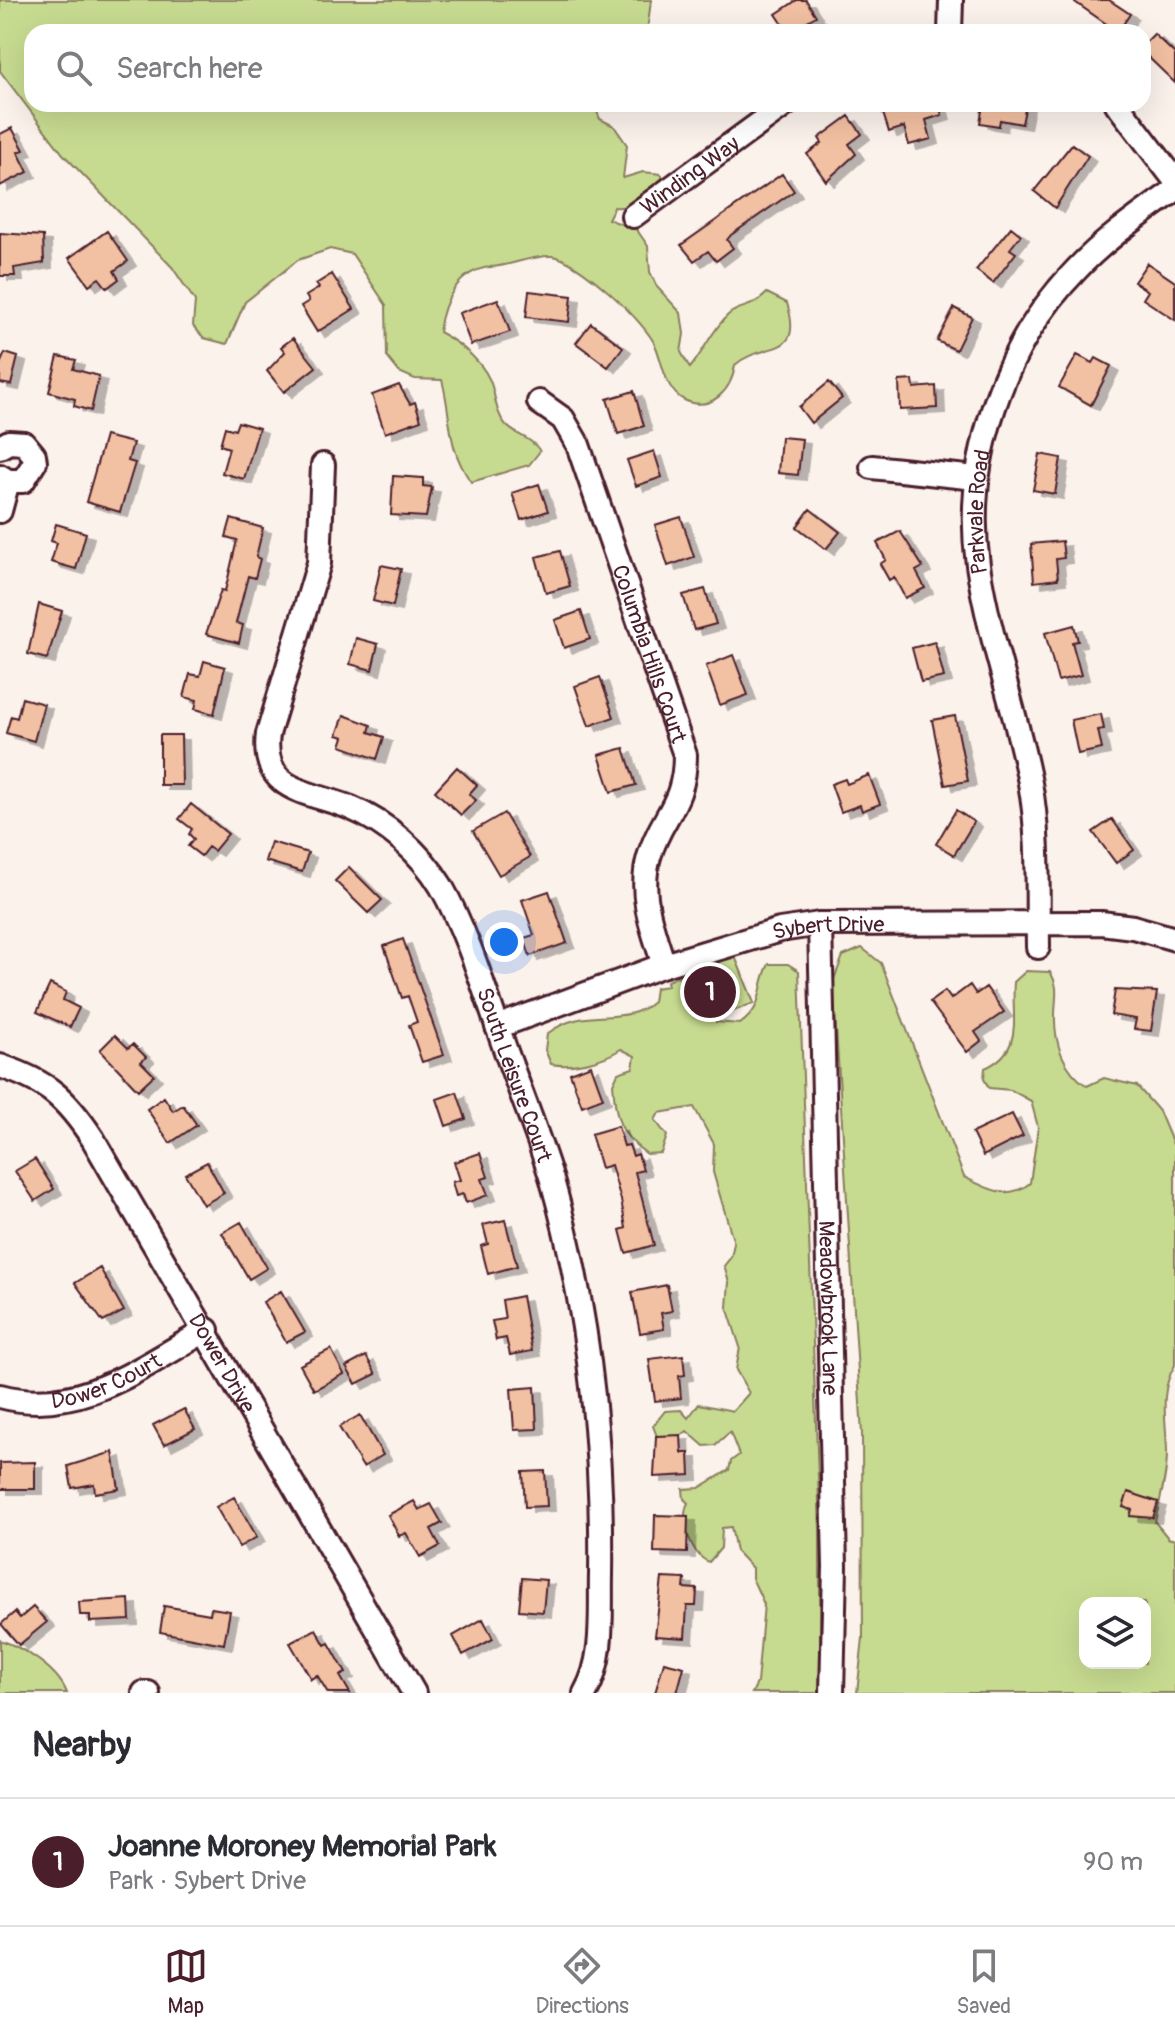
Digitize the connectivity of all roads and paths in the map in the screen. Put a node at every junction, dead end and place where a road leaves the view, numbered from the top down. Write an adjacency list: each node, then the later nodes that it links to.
1 (951, 0): 2 (street)
2 (950, 24)
3 (775, 112): 7 (street, Winding Way)
4 (1123, 112): 5 (street)
5 (1175, 180)
6 (1175, 190): 12 (street, Parkvale Road)
7 (633, 216)
8 (539, 402): 19 (street, Columbia Hills Court)
9 (0, 447): 13 (street)
10 (323, 465): 20 (street, South Leisure Court)
11 (872, 467): 12 (street)
12 (976, 478): 15 (street, Parkvale Road)
13 (4, 479): 14 (street)
14 (0, 511)
15 (1037, 921): 16 (street, Sybert Drive); 17 (street, Sybert Drive); 18 (street, Parkvale Road)
16 (820, 924): 19 (street, Sybert Drive); 26 (street, Meadowbrook Lane)
17 (1175, 939)
18 (1038, 947)
19 (664, 965): 20 (street, Sybert Drive)
20 (497, 1027): 25 (street, South Leisure Court)
21 (0, 1066): 22 (street, Dower Drive)
22 (207, 1330): 23 (street, Dower Court); 24 (street, Dower Drive)
23 (0, 1396)
24 (414, 1693)
25 (585, 1693)
26 (832, 1693)

